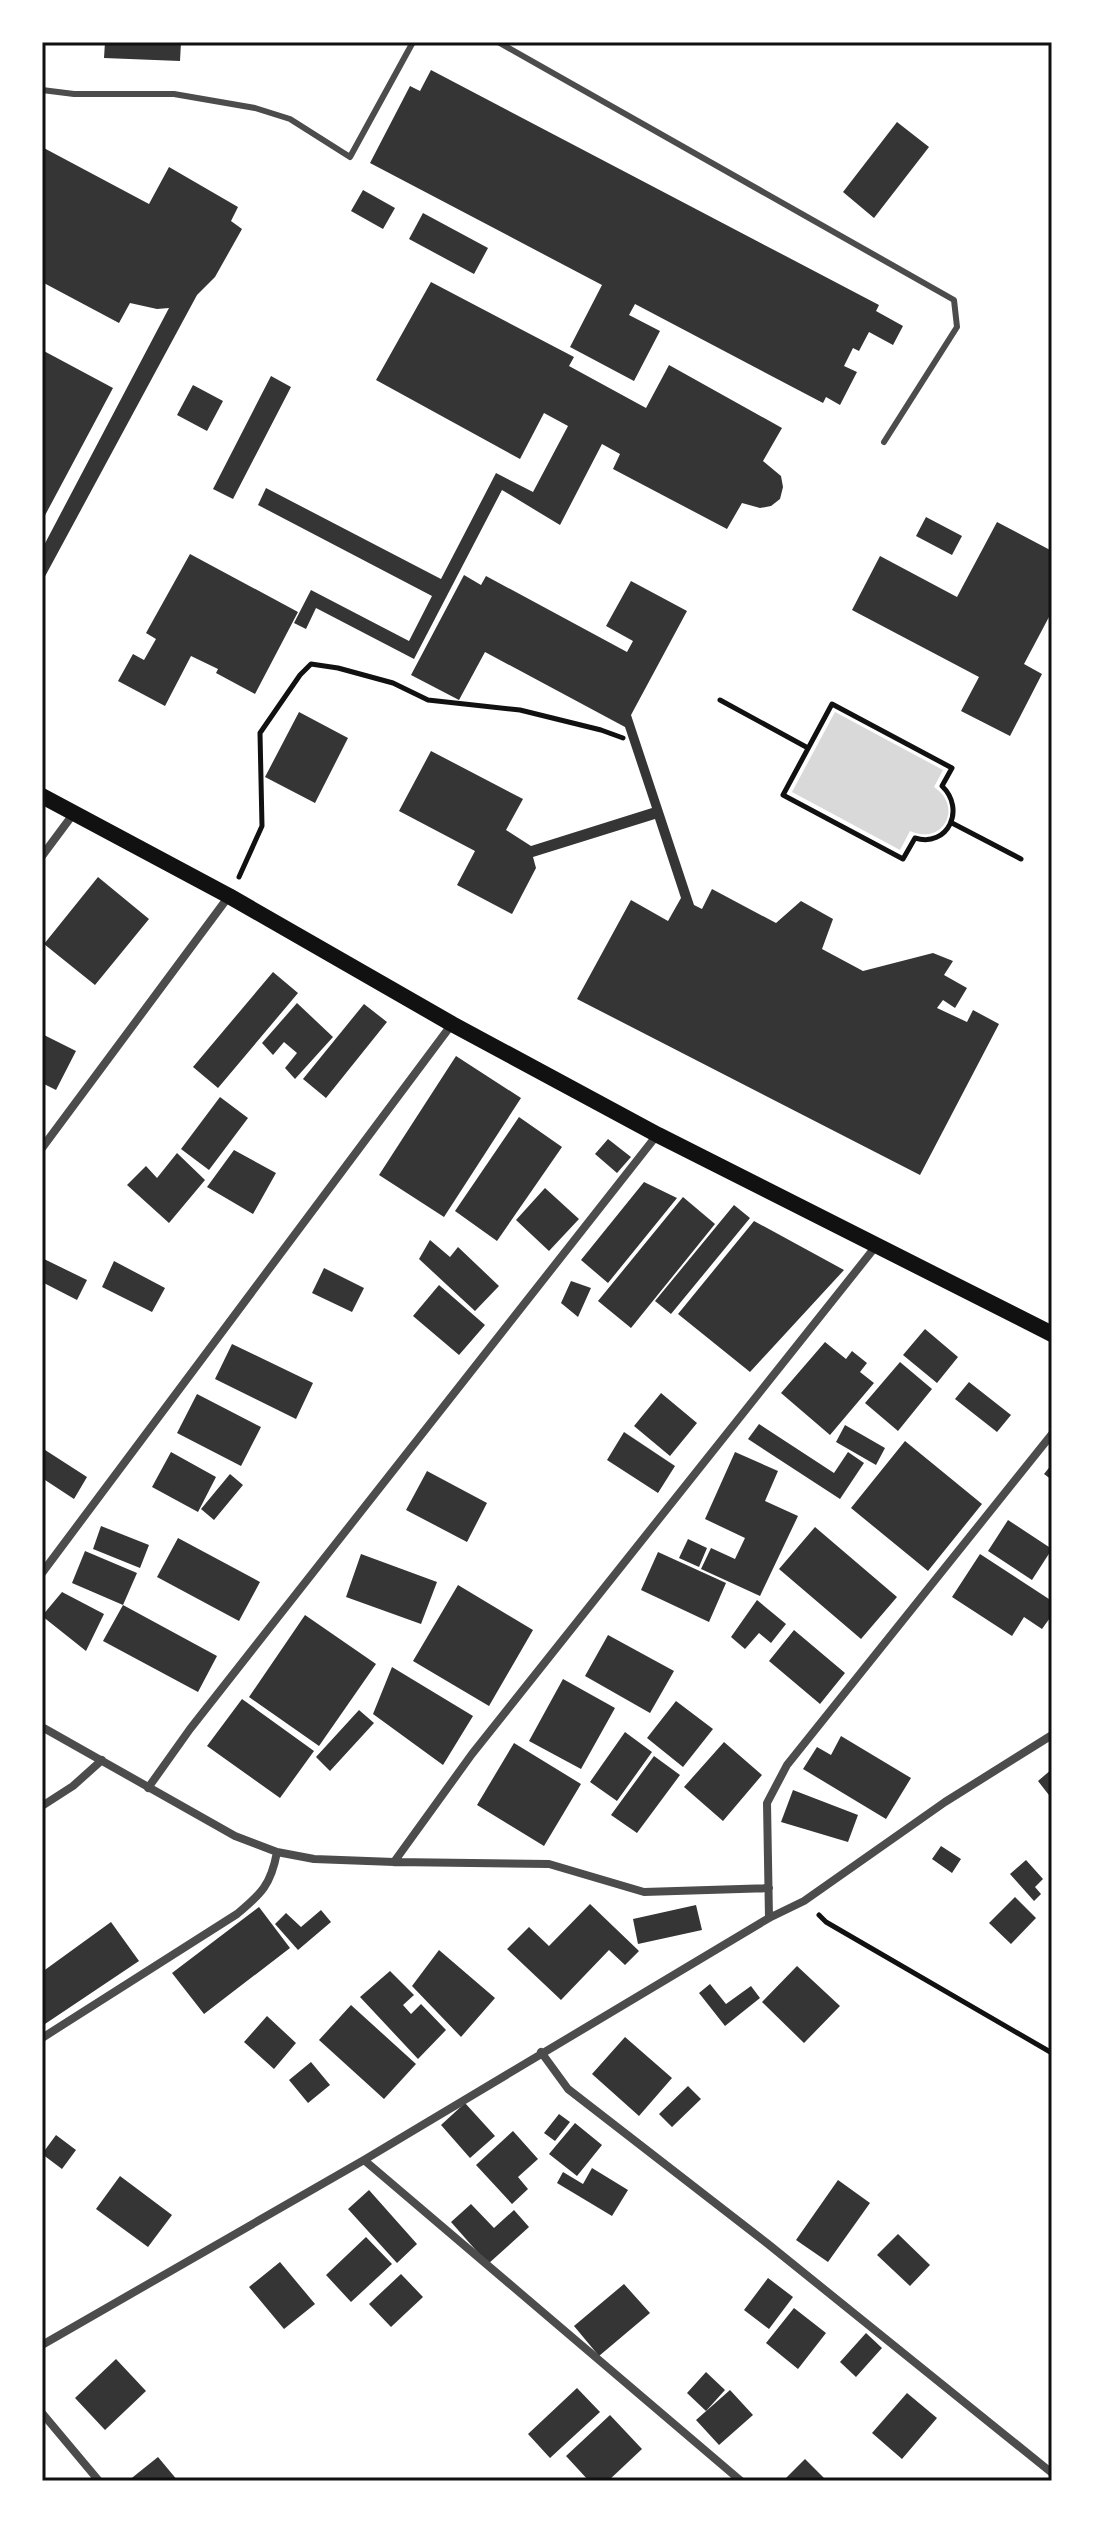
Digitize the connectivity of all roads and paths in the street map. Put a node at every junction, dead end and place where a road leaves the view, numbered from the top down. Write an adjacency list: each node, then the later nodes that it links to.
1 (413, 42): 3 (lane)
2 (498, 42): 4 (lane)
3 (42, 90)
4 (884, 442)
5 (720, 700): 7 (path)
6 (623, 738): 13 (path)
7 (808, 748): 10 (path); 10 (path)
8 (42, 796): 9 (main road)
9 (74, 813): 11 (street); 13 (main road)
10 (952, 823): 12 (path)
11 (42, 856)
12 (1021, 859)
13 (229, 896): 14 (main road); 16 (street)
14 (452, 1024): 15 (main road); 20 (street)
15 (658, 1135): 17 (main road); 24 (street)
16 (42, 1148)
17 (876, 1246): 18 (main road); 27 (street)
18 (1052, 1334)
19 (1052, 1434): 28 (street)
20 (42, 1573)
21 (42, 1727): 23 (street)
22 (1052, 1735): 29 (street)
23 (102, 1760): 24 (street); 25 (street)
24 (148, 1788): 26 (street)
25 (42, 1806)
26 (277, 1852): 27 (street); 31 (street)
27 (394, 1862): 28 (street)
28 (769, 1888): 30 (street)
29 (804, 1901): 30 (street); 33 (path)
30 (769, 1918): 32 (street)
31 (42, 2038)
32 (541, 2052): 34 (street); 37 (street)
33 (1052, 2053)
34 (364, 2160): 35 (street); 39 (street)
35 (42, 2345)
36 (42, 2413): 38 (street)
37 (1052, 2473)
38 (99, 2481)
39 (741, 2481)

